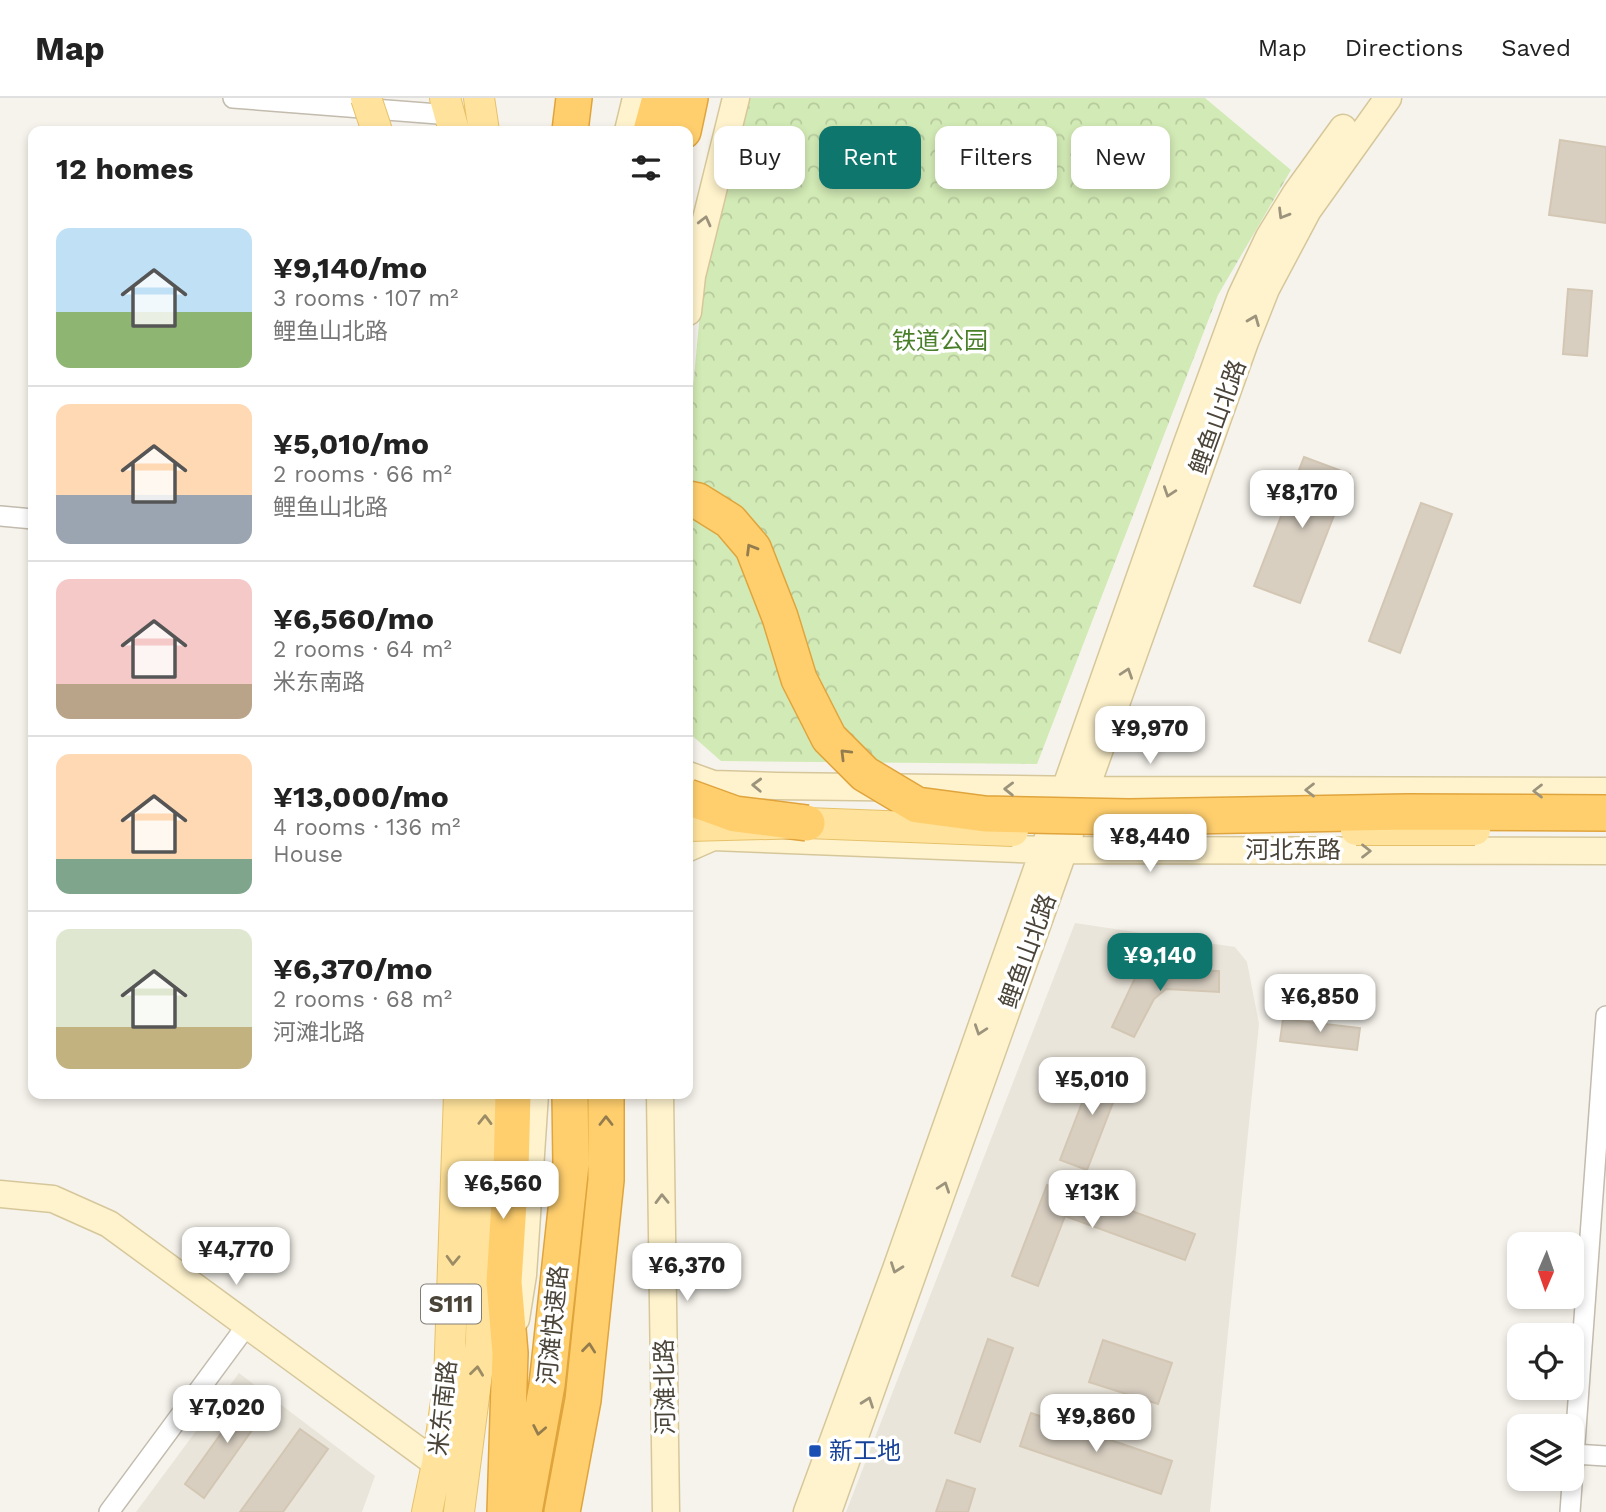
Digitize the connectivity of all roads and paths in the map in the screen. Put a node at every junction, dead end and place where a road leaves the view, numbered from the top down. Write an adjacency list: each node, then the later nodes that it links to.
1 (233, 98): 9 (street)
2 (366, 98): 11 (main road, bridge)
3 (479, 98): 12 (main road)
4 (574, 98): 13 (highway)
5 (636, 98): 14 (main road)
6 (736, 98): 16 (main road, one-way to 6)
7 (1365, 98): 22 (main road, 鲤鱼山北路, one-way to 22)
8 (1388, 98): 22 (main road, 鲤鱼山北路, one-way to 8)
9 (450, 115)
10 (681, 115): 15 (highway)
11 (375, 126)
12 (483, 126)
13 (571, 126)
14 (629, 126)
15 (660, 126)
16 (693, 272)
17 (693, 500): 25 (highway, one-way to 17, bridge)
18 (0, 516): 19 (street)
19 (28, 519)
20 (693, 777): 21 (main road, one-way to 20)
21 (805, 786): 22 (main road, one-way to 21); 28 (main road)
22 (1075, 790): 23 (main road, one-way to 22); 30 (main road, 鲤鱼山北路)
23 (1606, 791)
24 (693, 799): 28 (highway, bridge)
25 (1606, 813)
26 (693, 826): 28 (main road, bridge)
27 (1606, 829): 28 (main road, bridge)
28 (805, 832): 29 (main road, 河北东路); 30 (main road, 河北东路)
29 (693, 846)
30 (1054, 850): 31 (main road, 河北东路, one-way to 31); 55 (main road, 鲤鱼山北路, one-way to 55); 56 (main road, 鲤鱼山北路, one-way to 30)
31 (1606, 851)
32 (1606, 1016): 43 (street)
33 (459, 1099): 46 (main road, 米东南路 / S111, one-way to 46)
34 (486, 1099): 50 (main road, 米东南路 / S111, one-way to 34)
35 (513, 1099): 42 (highway)
36 (535, 1099): 42 (main road)
37 (570, 1099): 52 (highway, 河滩快速路, one-way to 52)
38 (606, 1099): 53 (highway, 河滩快速路, one-way to 38)
39 (660, 1099): 54 (main road, 河滩北路, one-way to 39)
40 (0, 1194): 41 (main road)
41 (247, 1325): 46 (main road); 48 (street)
42 (510, 1353): 51 (highway)
43 (1577, 1414)
44 (1584, 1455): 45 (street)
45 (1606, 1456)
46 (437, 1464): 49 (main road, 米东南路 / S111)
47 (1571, 1491): 57 (street)
48 (108, 1512)
49 (427, 1512)
50 (458, 1512)
51 (505, 1512)
52 (524, 1512)
53 (562, 1512)
54 (666, 1512)
55 (807, 1512)
56 (828, 1512)
57 (1570, 1512)

